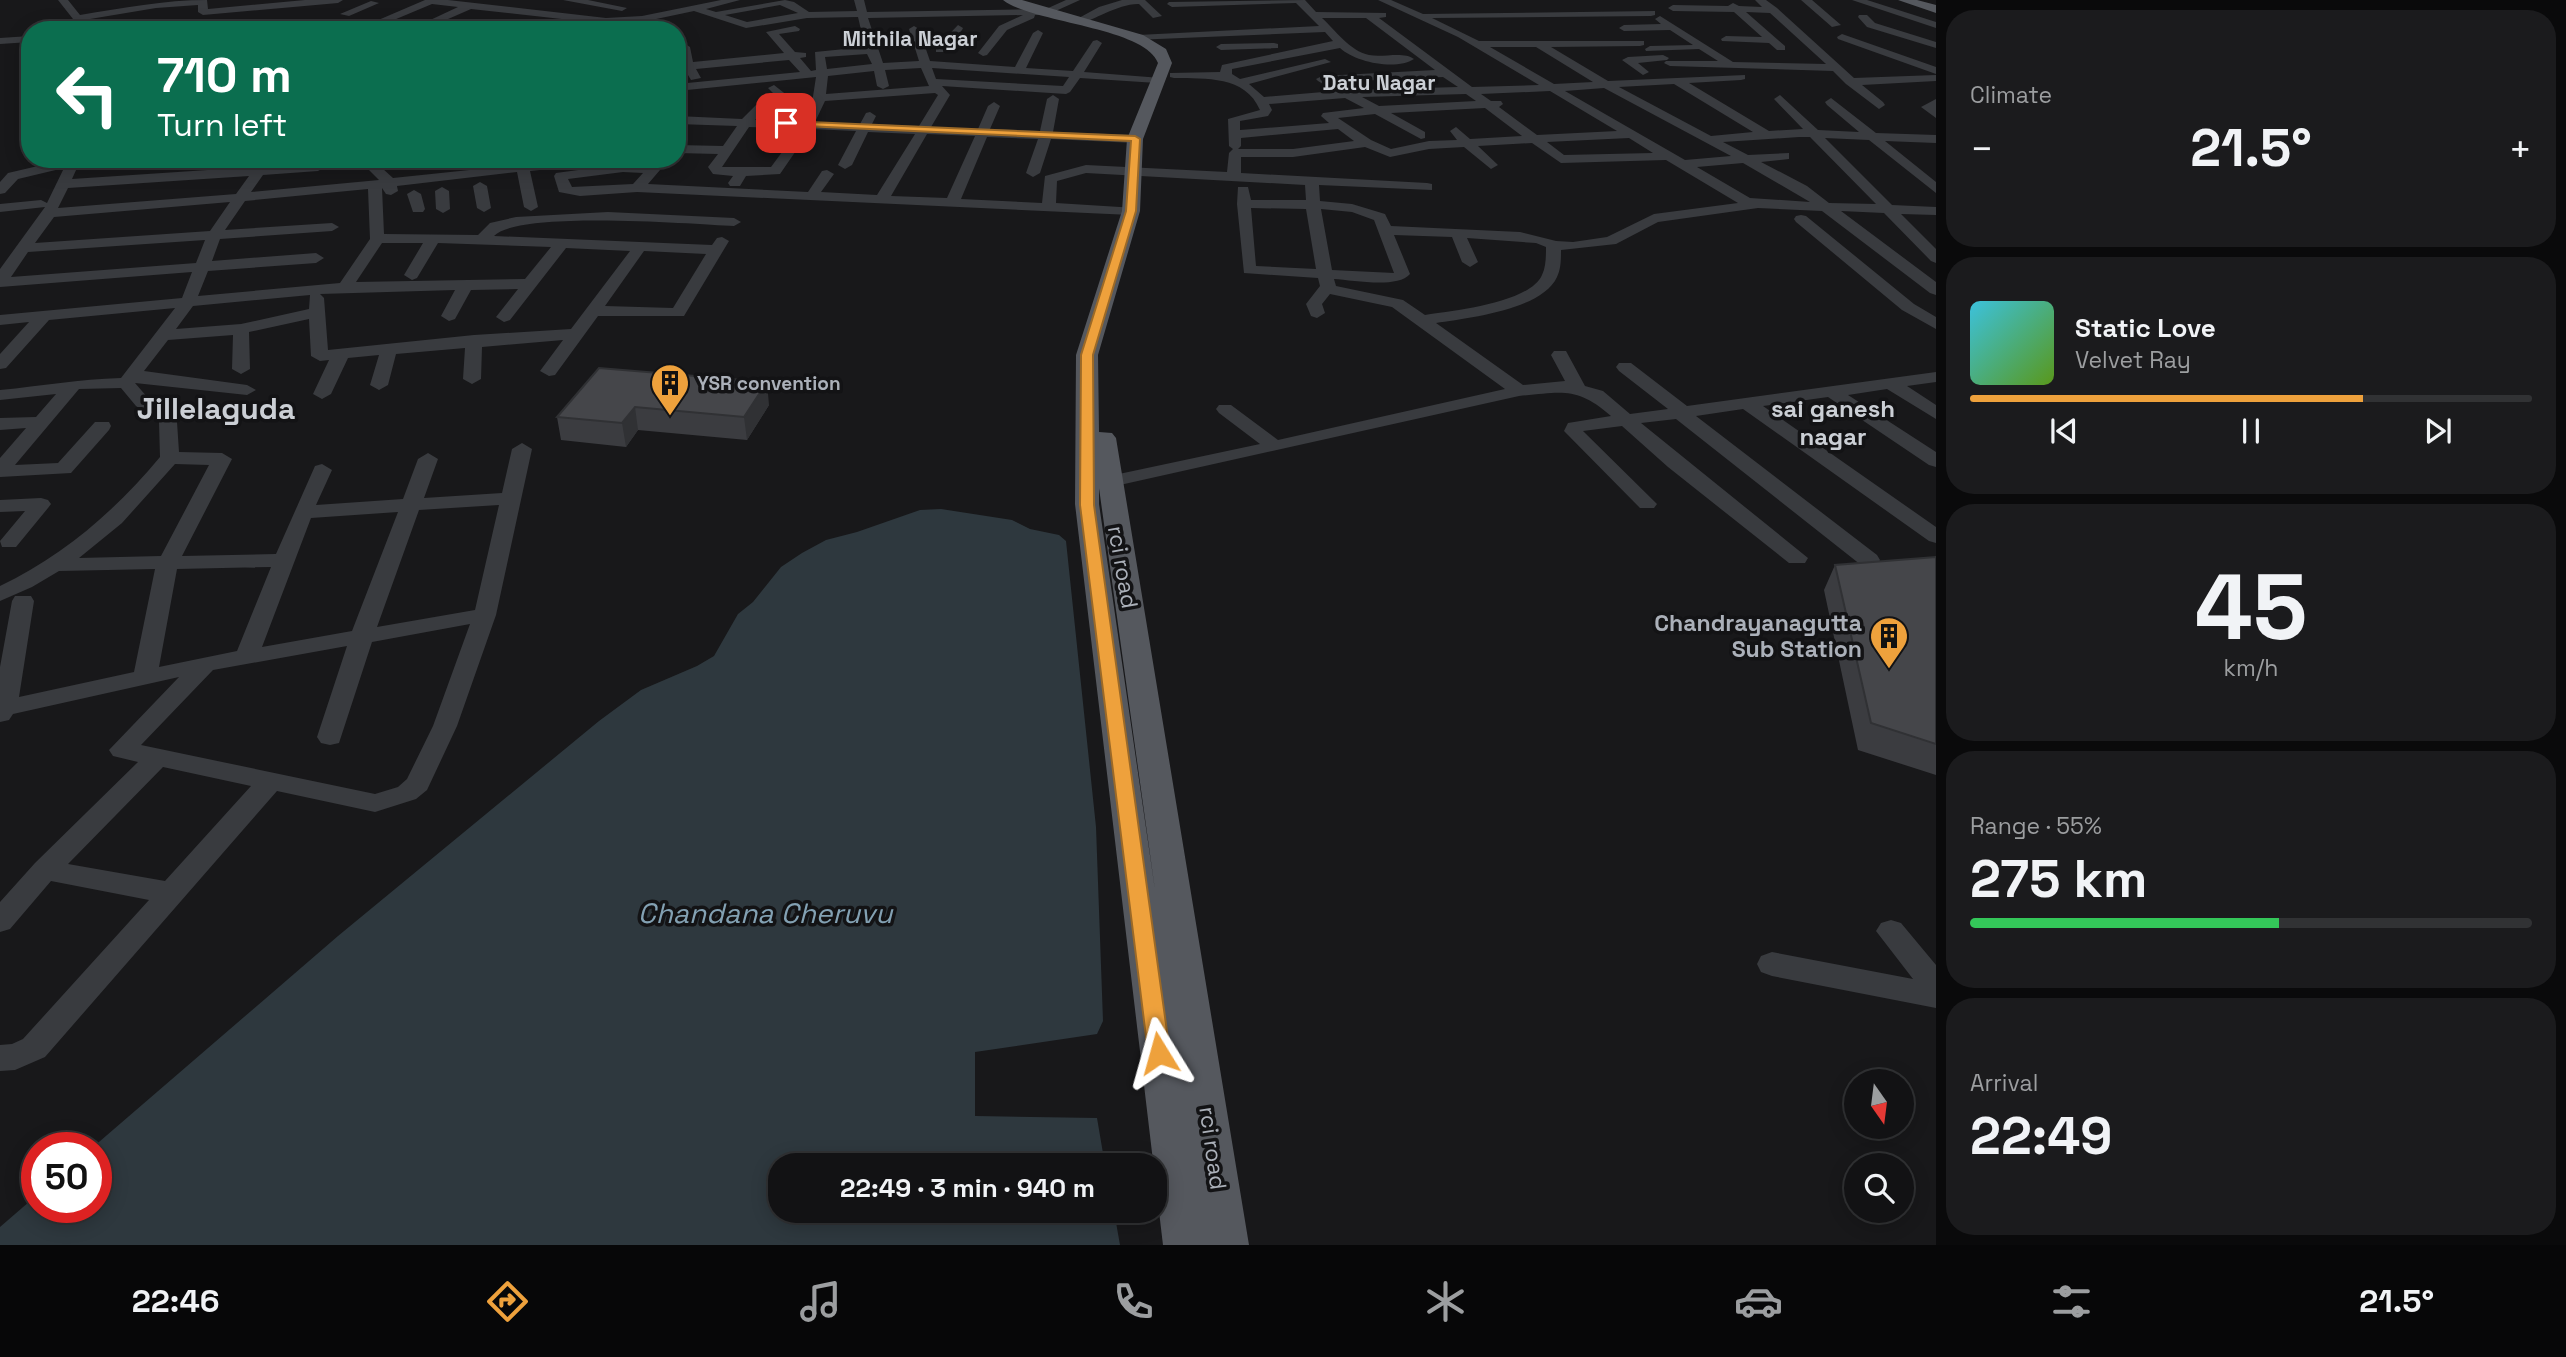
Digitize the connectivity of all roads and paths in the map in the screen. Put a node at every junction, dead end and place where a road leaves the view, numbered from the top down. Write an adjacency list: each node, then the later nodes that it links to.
1 (52, 0): 58 (street)
2 (338, 0): 18 (street)
3 (482, 0): 30 (street)
4 (568, 0): 20 (street)
5 (590, 0): 39 (street)
6 (735, 0): 33 (street)
7 (1009, 0): 40 (main road)
8 (1383, 0): 52 (street)
9 (1483, 0): 47 (street)
10 (1531, 0): 48 (street)
11 (1581, 0): 42 (street)
12 (1634, 0): 43 (street)
13 (1727, 0): 35 (street)
14 (1760, 0): 38 (street)
15 (1806, 0): 70 (street)
16 (1856, 0): 71 (street); 94 (street)
17 (1904, 0): 36 (main road)
18 (306, 1): 29 (street); 44 (street)
19 (427, 1): 30 (street); 57 (street)
20 (574, 1): 39 (street); 49 (street)
21 (1245, 1): 27 (street); 50 (street); 67 (street)
22 (1429, 1): 53 (street)
23 (886, 2): 66 (street)
24 (374, 3): 44 (street)
25 (67, 4): 28 (street); 59 (street)
26 (1109, 4): 34 (street); 40 (street); 40 (street); 83 (street)
27 (1172, 4)
28 (133, 5): 29 (street); 54 (street); 60 (street)
29 (250, 5)
30 (470, 6): 37 (street); 61 (street)
31 (919, 7): 46 (street)
32 (1673, 8): 35 (street)
33 (696, 9): 39 (street); 45 (street)
34 (1126, 9)
35 (1737, 9): 38 (street); 69 (street)
36 (1936, 9)
37 (506, 10): 49 (street); 55 (street)
38 (1773, 10): 113 (street)
39 (670, 11): 56 (street)
40 (1056, 11): 46 (street); 83 (main road); 83 (main road); 100 (street); 116 (street)
41 (802, 12): 45 (street); 45 (street); 66 (street)
42 (1600, 13): 43 (street); 48 (street)
43 (1651, 13): 73 (street)
44 (345, 14): 57 (street)
45 (712, 14)
46 (939, 14): 66 (street)
47 (1502, 14): 48 (street); 53 (street); 82 (street)
48 (1549, 14)
49 (545, 15): 62 (street); 63 (street)
50 (1314, 15): 51 (street); 79 (street)
51 (1367, 15): 52 (street); 105 (street)
52 (1416, 15): 53 (street); 80 (street)
53 (1443, 15)
54 (141, 16)
55 (484, 19)
56 (642, 19): 64 (street); 65 (street)
57 (382, 20)
58 (72, 21)
59 (74, 21)
60 (90, 21)
61 (435, 21)
62 (528, 21)
63 (580, 21)
64 (629, 21)
65 (645, 21)
66 (865, 23): 72 (street); 85 (street); 101 (street); 112 (street)
67 (1268, 23): 79 (street); 83 (street)
68 (1730, 23): 69 (street)
69 (1754, 24): 86 (street)
70 (1836, 25)
71 (1936, 25)
72 (823, 27)
73 (1673, 27): 77 (street); 96 (street)
74 (809, 28): 106 (street)
75 (958, 28): 97 (street)
76 (1606, 28): 77 (street)
77 (1620, 28): 93 (street)
78 (914, 29): 97 (street)
79 (1330, 29): 90 (street)
80 (1447, 29): 81 (street); 91 (street)
81 (1472, 29)
82 (1522, 29)
83 (1147, 30): 123 (main road)
84 (1842, 37): 103 (street)
85 (855, 38)
86 (1727, 39)
87 (21, 40): 88 (street)
88 (0, 41)
89 (1097, 43): 120 (street)
90 (1342, 44): 95 (street); 102 (street); 104 (street)
91 (1475, 44): 92 (street); 137 (street)
92 (1539, 44): 93 (street); 131 (street)
93 (1645, 46): 96 (street); 107 (street)
94 (1936, 46)
95 (1221, 47)
96 (1705, 48): 108 (street)
97 (922, 49): 109 (street)
98 (1746, 50): 110 (street)
99 (1936, 52): 103 (street)
100 (983, 53)
101 (819, 54): 106 (street); 115 (street)
102 (1352, 55): 105 (street); 114 (street)
103 (1899, 57): 117 (street)
104 (1270, 58): 114 (street); 122 (street)
105 (1426, 58): 119 (street)
106 (796, 60): 111 (street); 111 (street); 115 (street); 124 (street)
107 (1667, 61): 108 (street); 118 (street); 121 (street)
108 (1728, 63): 110 (street)
109 (924, 64): 112 (street); 116 (street); 133 (street)
110 (1759, 65): 113 (street); 140 (street)
111 (686, 66): 130 (street)
112 (879, 67): 115 (street); 132 (street)
113 (1836, 68): 127 (street)
114 (1295, 69): 126 (street); 128 (street)
115 (823, 71): 142 (street)
116 (1019, 71): 120 (street)
117 (1936, 71)
118 (1643, 72)
119 (1447, 73): 126 (street); 138 (street)
120 (1077, 75): 123 (street); 133 (street)
121 (1679, 75): 129 (street); 131 (street); 172 (street)
122 (1226, 76): 123 (street); 128 (street)
123 (1165, 77): 176 (main road, rci road); 199 (main road, rci road)
124 (762, 78): 130 (street); 135 (street)
125 (1936, 78): 127 (street)
126 (1316, 81): 139 (street)
127 (1850, 82): 153 (street)
128 (1238, 83): 147 (street)
129 (1739, 83)
130 (702, 85): 134 (street)
131 (1606, 85): 137 (street); 178 (street)
132 (883, 86)
133 (934, 86): 142 (street); 163 (street)
134 (686, 87)
135 (774, 88): 143 (street); 159 (street)
136 (1286, 88): 141 (street)
137 (1549, 88): 138 (street); 146 (street)
138 (1468, 90): 139 (street); 152 (street)
139 (1345, 94): 141 (street); 155 (street)
140 (1785, 96): 156 (street); 167 (street)
141 (1321, 97): 147 (street)
142 (821, 98): 160 (street)
143 (686, 99)
144 (1053, 99): 170 (street)
145 (878, 100): 162 (street)
146 (1572, 100): 148 (street); 169 (street)
147 (1262, 101): 168 (street)
148 (1544, 101)
149 (1831, 102): 156 (street)
150 (1517, 103): 152 (street)
151 (1936, 103): 157 (street)
152 (1489, 105): 155 (street); 177 (street)
153 (1879, 105)
154 (994, 106): 165 (street)
155 (1376, 110): 161 (street); 164 (street)
156 (1843, 112): 174 (street)
157 (1936, 114)
158 (686, 120): 159 (street)
159 (746, 122): 160 (street); 183 (street)
160 (806, 124): 162 (street); 197 (street)
161 (1404, 125): 164 (street); 171 (street)
162 (865, 127): 163 (street); 189 (street)
163 (922, 129): 165 (street); 218 (street)
164 (1346, 129): 168 (street); 180 (street)
165 (982, 131): 170 (street); 219 (street)
166 (1456, 131): 181 (street)
167 (1812, 133): 172 (street); 174 (street); 231 (street)
168 (1234, 134): 184 (street)
169 (1633, 134): 177 (street); 185 (street)
170 (1046, 135): 176 (street); 198 (street)
171 (1421, 135)
172 (1766, 135): 178 (street)
173 (686, 137): 175 (street)
174 (1874, 137): 179 (street); 209 (street)
175 (706, 138)
176 (1135, 139): 199 (main road, rci road)
177 (1536, 139): 181 (street); 185 (street)
178 (1709, 139): 187 (street)
179 (1936, 139)
180 (1366, 143): 181 (street); 184 (street)
181 (1467, 143): 190 (street)
182 (686, 149): 183 (street)
183 (729, 150): 197 (street)
184 (1235, 153): 201 (street)
185 (1671, 156): 188 (street)
186 (1784, 156): 187 (street)
187 (1750, 159): 188 (street); 223 (street)
188 (1684, 164): 221 (street)
189 (845, 165)
190 (1491, 165)
191 (66, 168): 202 (street); 228 (street)
192 (260, 168): 217 (street)
193 (371, 168): 205 (street)
194 (420, 168): 203 (street)
195 (623, 168): 208 (street); 208 (street)
196 (524, 169): 203 (street); 206 (street); 224 (street)
197 (742, 172): 214 (street)
198 (1033, 173)
199 (1140, 173): 201 (street); 227 (street); 232 (main road, rci road); 316 (main road, rci road)
200 (827, 174): 216 (street)
201 (1238, 176): 204 (street); 220 (street)
202 (6, 177): 210 (street)
203 (424, 178): 205 (street)
204 (1312, 181): 207 (street); 222 (street)
205 (382, 183): 213 (street); 237 (street); 242 (street)
206 (480, 186): 211 (street); 226 (street)
207 (1427, 187)
208 (637, 188): 212 (street)
209 (1936, 189)
210 (0, 190)
211 (442, 191): 213 (street); 230 (street)
212 (686, 191): 214 (street); 234 (street)
213 (414, 194): 229 (street)
214 (729, 194): 215 (street)
215 (750, 195): 216 (street); 236 (street)
216 (812, 196): 218 (street)
217 (239, 199): 228 (street); 237 (street); 240 (street)
218 (881, 200): 219 (street)
219 (952, 203): 227 (street)
220 (1244, 204): 222 (street); 256 (street)
221 (1758, 204): 223 (street); 245 (street)
222 (1313, 206): 238 (street); 256 (street)
223 (1823, 206): 231 (street); 261 (street)
224 (531, 207)
225 (0, 208): 228 (street)
226 (484, 208)
227 (1049, 208): 232 (street)
228 (45, 209): 247 (street); 251 (street)
229 (418, 209)
230 (443, 209)
231 (1888, 209): 233 (street); 249 (street)
232 (1131, 211): 316 (main road, rci road)
233 (1936, 211)
234 (678, 219): 236 (street); 243 (street)
235 (1801, 219): 264 (street)
236 (734, 222): 248 (street)
237 (328, 226): 240 (street); 252 (street); 253 (street)
238 (1385, 230): 239 (street); 256 (street)
239 (1457, 233): 245 (street); 250 (street)
240 (215, 234): 247 (street); 252 (street)
241 (433, 238): 242 (street); 243 (street); 254 (street)
242 (377, 239): 258 (street)
243 (482, 240): 244 (street)
244 (562, 243): 246 (street); 257 (street)
245 (1554, 245): 272 (street)
246 (640, 247): 248 (street); 265 (street)
247 (25, 248): 255 (street)
248 (716, 250): 265 (street)
249 (1936, 258)
250 (1470, 262)
251 (0, 264)
252 (201, 266): 255 (street); 262 (street)
253 (305, 274)
254 (412, 275)
255 (0, 281)
256 (1326, 281): 267 (street); 272 (street)
257 (529, 284): 259 (street); 270 (street)
258 (345, 287): 259 (street); 260 (street)
259 (465, 287): 269 (street)
260 (316, 290): 262 (street); 266 (street)
261 (1936, 290)
262 (188, 302): 268 (street); 276 (street)
263 (1936, 304): 264 (street)
264 (1908, 307): 273 (street)
265 (594, 311): 275 (street)
266 (315, 313): 274 (street); 279 (street)
267 (1317, 313)
268 (44, 316): 271 (street); 281 (street)
269 (449, 316)
270 (504, 317)
271 (0, 320)
272 (1420, 321): 296 (street)
273 (1936, 324)
274 (241, 329): 276 (street); 284 (street)
275 (574, 334): 277 (street); 285 (street)
276 (162, 335): 288 (street)
277 (474, 340): 278 (street); 289 (street)
278 (388, 349): 279 (street); 292 (street)
279 (341, 354): 298 (street)
280 (1560, 355): 293 (street)
281 (0, 364): 282 (street)
282 (22, 364)
283 (1626, 367): 302 (street)
284 (241, 369)
285 (549, 371)
286 (56, 376): 295 (street)
287 (1935, 377): 290 (street)
288 (129, 379): 291 (street); 294 (street); 310 (street)
289 (472, 379)
290 (1890, 383): 297 (street); 303 (street)
291 (74, 384): 295 (street); 305 (street)
292 (379, 385)
293 (1577, 388): 296 (street); 304 (street)
294 (247, 390)
295 (44, 391): 299 (street)
296 (1519, 391): 308 (street)
297 (1831, 391): 300 (street); 312 (street)
298 (321, 394)
299 (0, 395)
300 (1745, 402): 302 (street); 323 (street)
301 (1225, 409): 308 (street)
302 (1680, 411): 304 (street); 327 (street)
303 (1936, 412)
304 (1624, 419): 318 (street); 325 (street)
305 (42, 422): 306 (street); 314 (street)
306 (0, 424)
307 (102, 426): 313 (street)
308 (1275, 446): 316 (street)
309 (522, 449): 317 (street)
310 (170, 458): 328 (street); 329 (street)
311 (428, 459): 320 (street)
312 (1936, 461)
313 (64, 469): 314 (street); 319 (street)
314 (0, 470)
315 (323, 470): 322 (street)
316 (1098, 484): 349 (main road, rci road); 350 (main road, rci road)
317 (512, 498): 320 (street); 332 (street)
318 (1647, 504)
319 (36, 505): 321 (street); 324 (street)
320 (411, 505): 322 (street); 333 (street)
321 (0, 506)
322 (303, 512): 326 (street)
323 (1936, 537)
324 (9, 542)
325 (1797, 558)
326 (284, 560): 329 (street); 334 (street)
327 (1869, 561)
328 (58, 565): 329 (street); 330 (street)
329 (167, 565): 336 (street)
330 (0, 594)
331 (23, 601): 337 (street)
332 (485, 615): 333 (street); 340 (street)
333 (362, 636): 334 (street); 338 (street)
334 (247, 656): 335 (street)
335 (205, 664): 336 (street); 339 (street)
336 (145, 676): 337 (street)
337 (2, 710)
338 (330, 737)
339 (157, 758): 340 (street); 341 (street)
340 (270, 782): 342 (street)
341 (45, 870): 342 (street); 343 (street)
342 (172, 893): 348 (street)
343 (0, 921)
344 (1891, 931): 346 (street)
345 (1772, 964): 347 (street)
346 (1936, 986)
347 (1936, 996)
348 (0, 1058)
349 (1185, 1245)
350 (1227, 1245)

